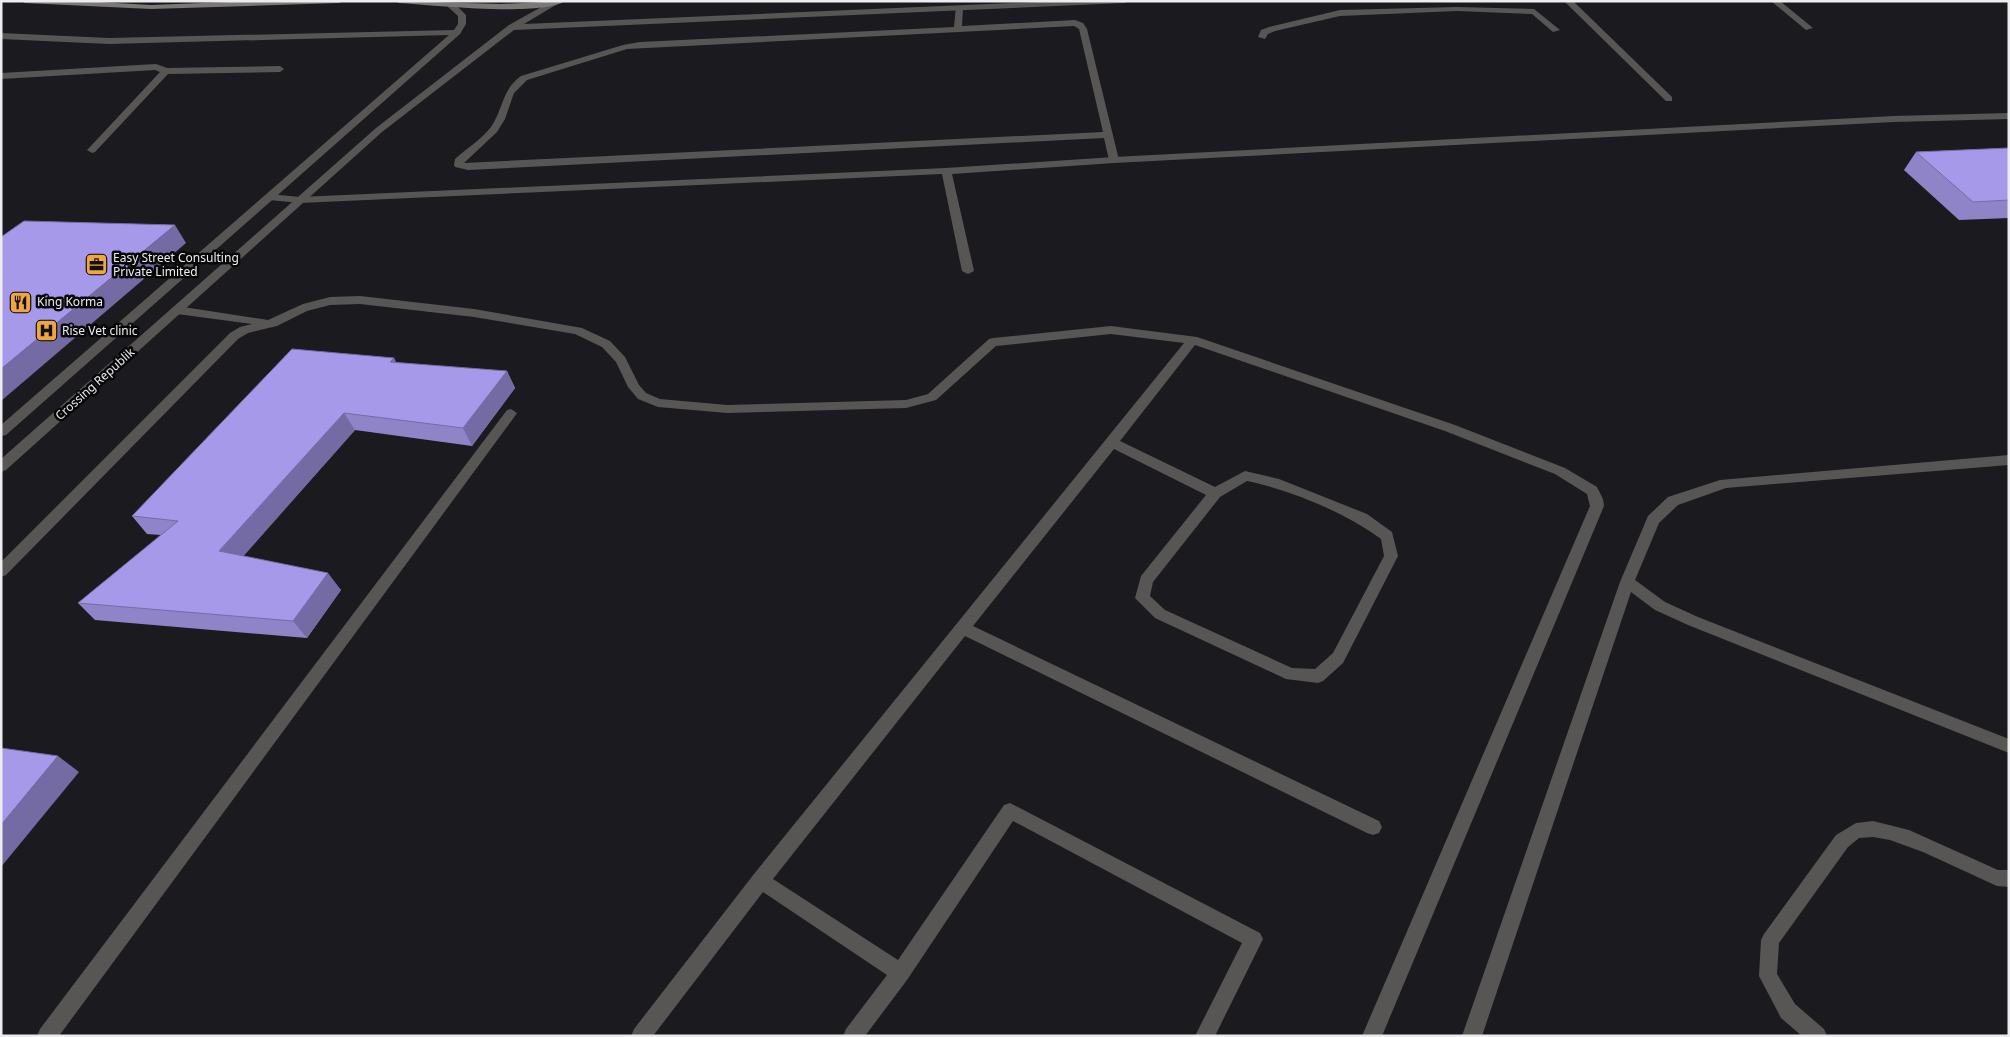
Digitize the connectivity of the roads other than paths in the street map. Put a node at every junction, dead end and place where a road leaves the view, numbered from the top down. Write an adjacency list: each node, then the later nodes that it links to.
1 (24, 1): 2 (main road)
2 (339, 1)
3 (400, 1): 9 (main road)
4 (1125, 1): 10 (street)
5 (1450, 1): 11 (street)
6 (1568, 1): 22 (street)
7 (1775, 1): 14 (street)
8 (558, 2): 9 (main road); 12 (street, Crossing Republik)
9 (451, 5): 16 (street)
10 (959, 8): 12 (street); 13 (street)
11 (1457, 9): 15 (street); 18 (street)
12 (512, 27): 29 (street, Crossing Republik)
13 (958, 28): 24 (street); 24 (street)
14 (1809, 28)
15 (1556, 30)
16 (457, 32): 17 (street); 28 (street)
17 (1, 36)
18 (1262, 37)
19 (280, 69): 20 (street)
20 (166, 71): 21 (street); 25 (street)
21 (1, 76)
22 (1669, 99)
23 (2009, 116): 26 (street)
24 (1107, 134): 26 (street)
25 (92, 150)
26 (1114, 160): 27 (street)
27 (946, 171): 29 (street); 30 (street)
28 (269, 197): 29 (street); 35 (street)
29 (300, 200): 31 (street, Crossing Republik)
30 (968, 271)
31 (177, 310): 32 (street); 38 (street, Crossing Republik)
32 (273, 323): 33 (street); 40 (street)
33 (1193, 340): 36 (street); 52 (street)
34 (511, 413): 48 (street)
35 (1, 432)
36 (1113, 443): 39 (street); 42 (street)
37 (2009, 460): 41 (street)
38 (1, 468)
39 (1215, 493): 39 (street)
40 (1, 571)
41 (1627, 582): 43 (street); 53 (street)
42 (962, 628): 44 (street); 46 (street)
43 (2009, 746)
44 (1373, 827)
45 (2009, 879): 54 (street)
46 (760, 880): 47 (street); 49 (street)
47 (900, 973): 50 (street); 51 (street)
48 (47, 1036)
49 (642, 1036)
50 (853, 1036)
51 (1205, 1036)
52 (1372, 1036)
53 (1472, 1036)
54 (1817, 1036)

